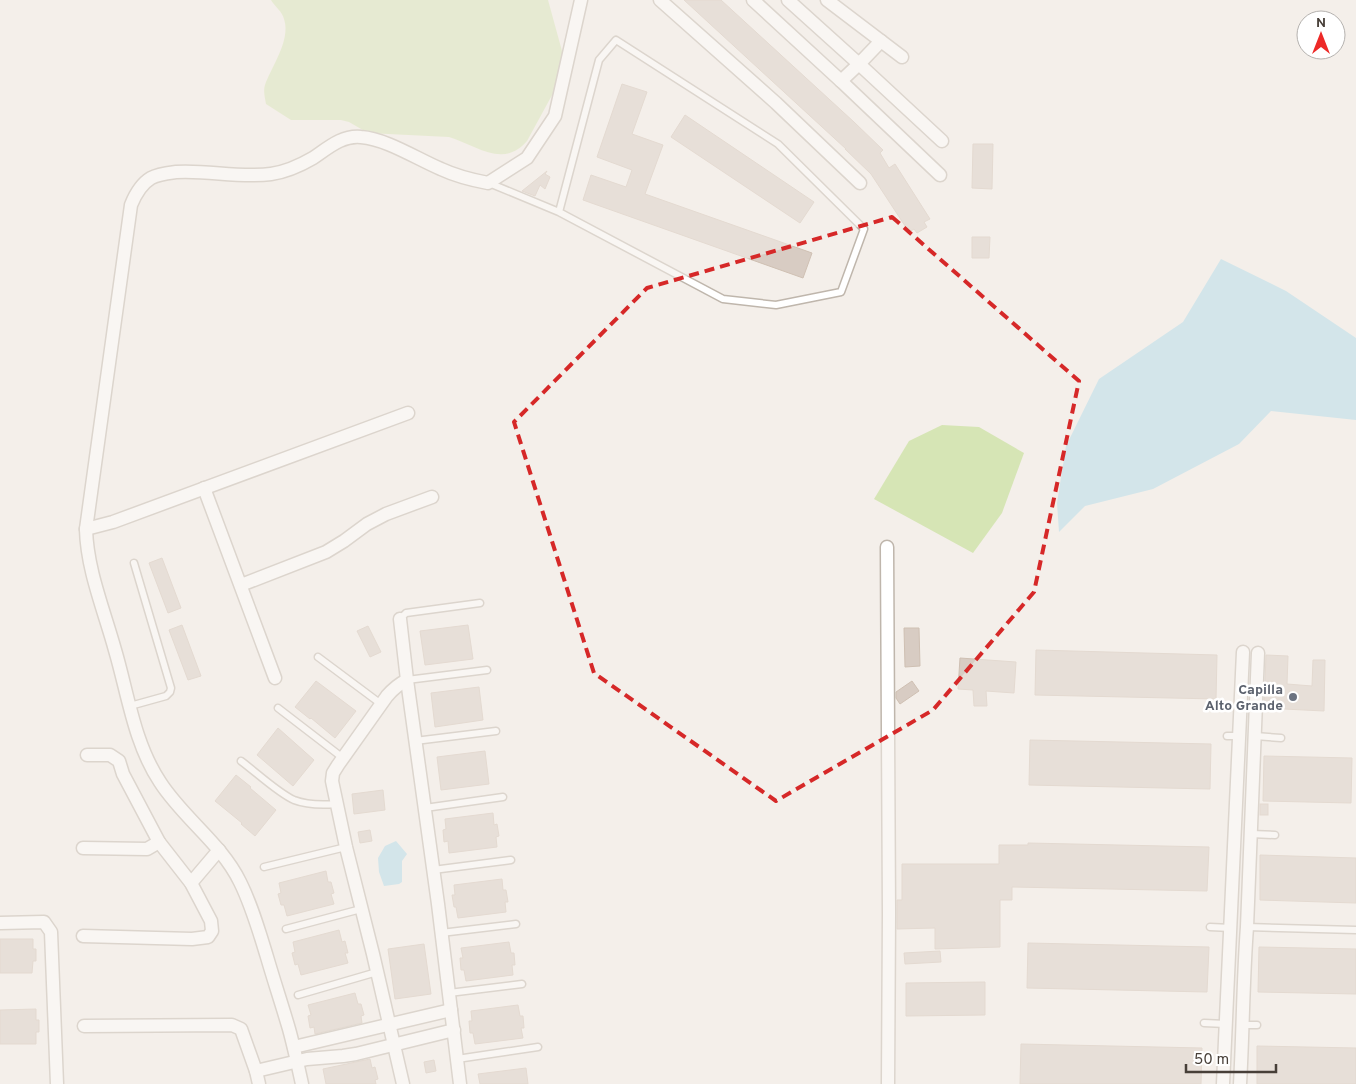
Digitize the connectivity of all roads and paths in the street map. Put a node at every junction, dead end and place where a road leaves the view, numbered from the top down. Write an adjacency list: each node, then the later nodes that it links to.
1 (581, 0): 12 (street)
2 (660, 0): 13 (street)
3 (753, 0): 9 (street)
4 (788, 0): 8 (street)
5 (827, 0): 6 (street)
6 (881, 41): 7 (street); 8 (street)
7 (902, 57)
8 (859, 64): 9 (street); 10 (street)
9 (841, 81): 11 (street)
10 (942, 141)
11 (940, 175)
12 (488, 183): 14 (lane); 18 (street)
13 (860, 183)
14 (560, 212): 14 (lane)
15 (408, 413): 16 (street)
16 (204, 488): 18 (street); 21 (street)
17 (432, 497): 21 (street)
18 (86, 529): 31 (street)
19 (887, 547): 88 (street)
20 (134, 564): 31 (lane)
21 (241, 585): 28 (street)
22 (480, 603): 23 (lane)
23 (400, 619): 29 (street)
24 (1243, 652): 34 (street)
25 (1258, 653): 35 (street)
26 (318, 657): 30 (lane)
27 (486, 670): 29 (lane)
28 (275, 678)
29 (407, 680): 30 (street); 37 (street)
30 (381, 704): 39 (street)
31 (130, 706): 50 (street)
32 (278, 708): 39 (lane)
33 (496, 731): 37 (lane)
34 (1233, 736): 35 (street); 44 (street)
35 (1255, 736): 36 (lane); 45 (street)
36 (1281, 738)
37 (415, 741): 43 (street)
38 (87, 755): 47 (street)
39 (343, 758): 42 (street)
40 (241, 761): 42 (lane)
41 (503, 797): 43 (lane)
42 (336, 804): 48 (street)
43 (425, 808): 53 (street)
44 (1232, 833): 45 (street); 60 (street)
45 (1251, 834): 46 (lane); 59 (street)
46 (1275, 835)
47 (159, 842): 49 (street); 54 (street)
48 (346, 847): 52 (lane); 55 (street)
49 (83, 848)
50 (219, 850): 54 (street); 78 (street)
51 (511, 860): 53 (lane)
52 (264, 867)
53 (433, 870): 63 (street)
54 (191, 883): 64 (street)
55 (361, 908): 61 (lane); 65 (street)
56 (0, 923): 83 (street)
57 (516, 924): 63 (lane)
58 (1210, 927): 60 (lane)
59 (1247, 927): 60 (street); 62 (lane); 73 (street)
60 (1230, 928): 72 (street)
61 (286, 929)
62 (1356, 930)
63 (441, 932): 67 (street)
64 (83, 936)
65 (377, 972): 68 (lane); 71 (street)
66 (522, 984): 67 (lane)
67 (449, 993): 69 (street)
68 (298, 994)
69 (451, 1010): 71 (street); 76 (street)
70 (1204, 1023): 72 (lane)
71 (388, 1024): 77 (street); 78 (street)
72 (1226, 1024): 73 (street); 89 (street)
73 (1243, 1025): 74 (lane); 90 (street)
74 (1257, 1025)
75 (84, 1026): 82 (street)
76 (454, 1030): 77 (street); 80 (street)
77 (393, 1044): 81 (street); 86 (street)
78 (294, 1047): 81 (street)
79 (538, 1047): 80 (lane)
80 (457, 1059): 87 (street)
81 (297, 1062): 82 (street); 85 (street)
82 (256, 1071): 84 (street)
83 (57, 1084)
84 (259, 1084)
85 (302, 1084)
86 (403, 1084)
87 (460, 1084)
88 (888, 1084)
89 (1223, 1084)
90 (1240, 1084)

